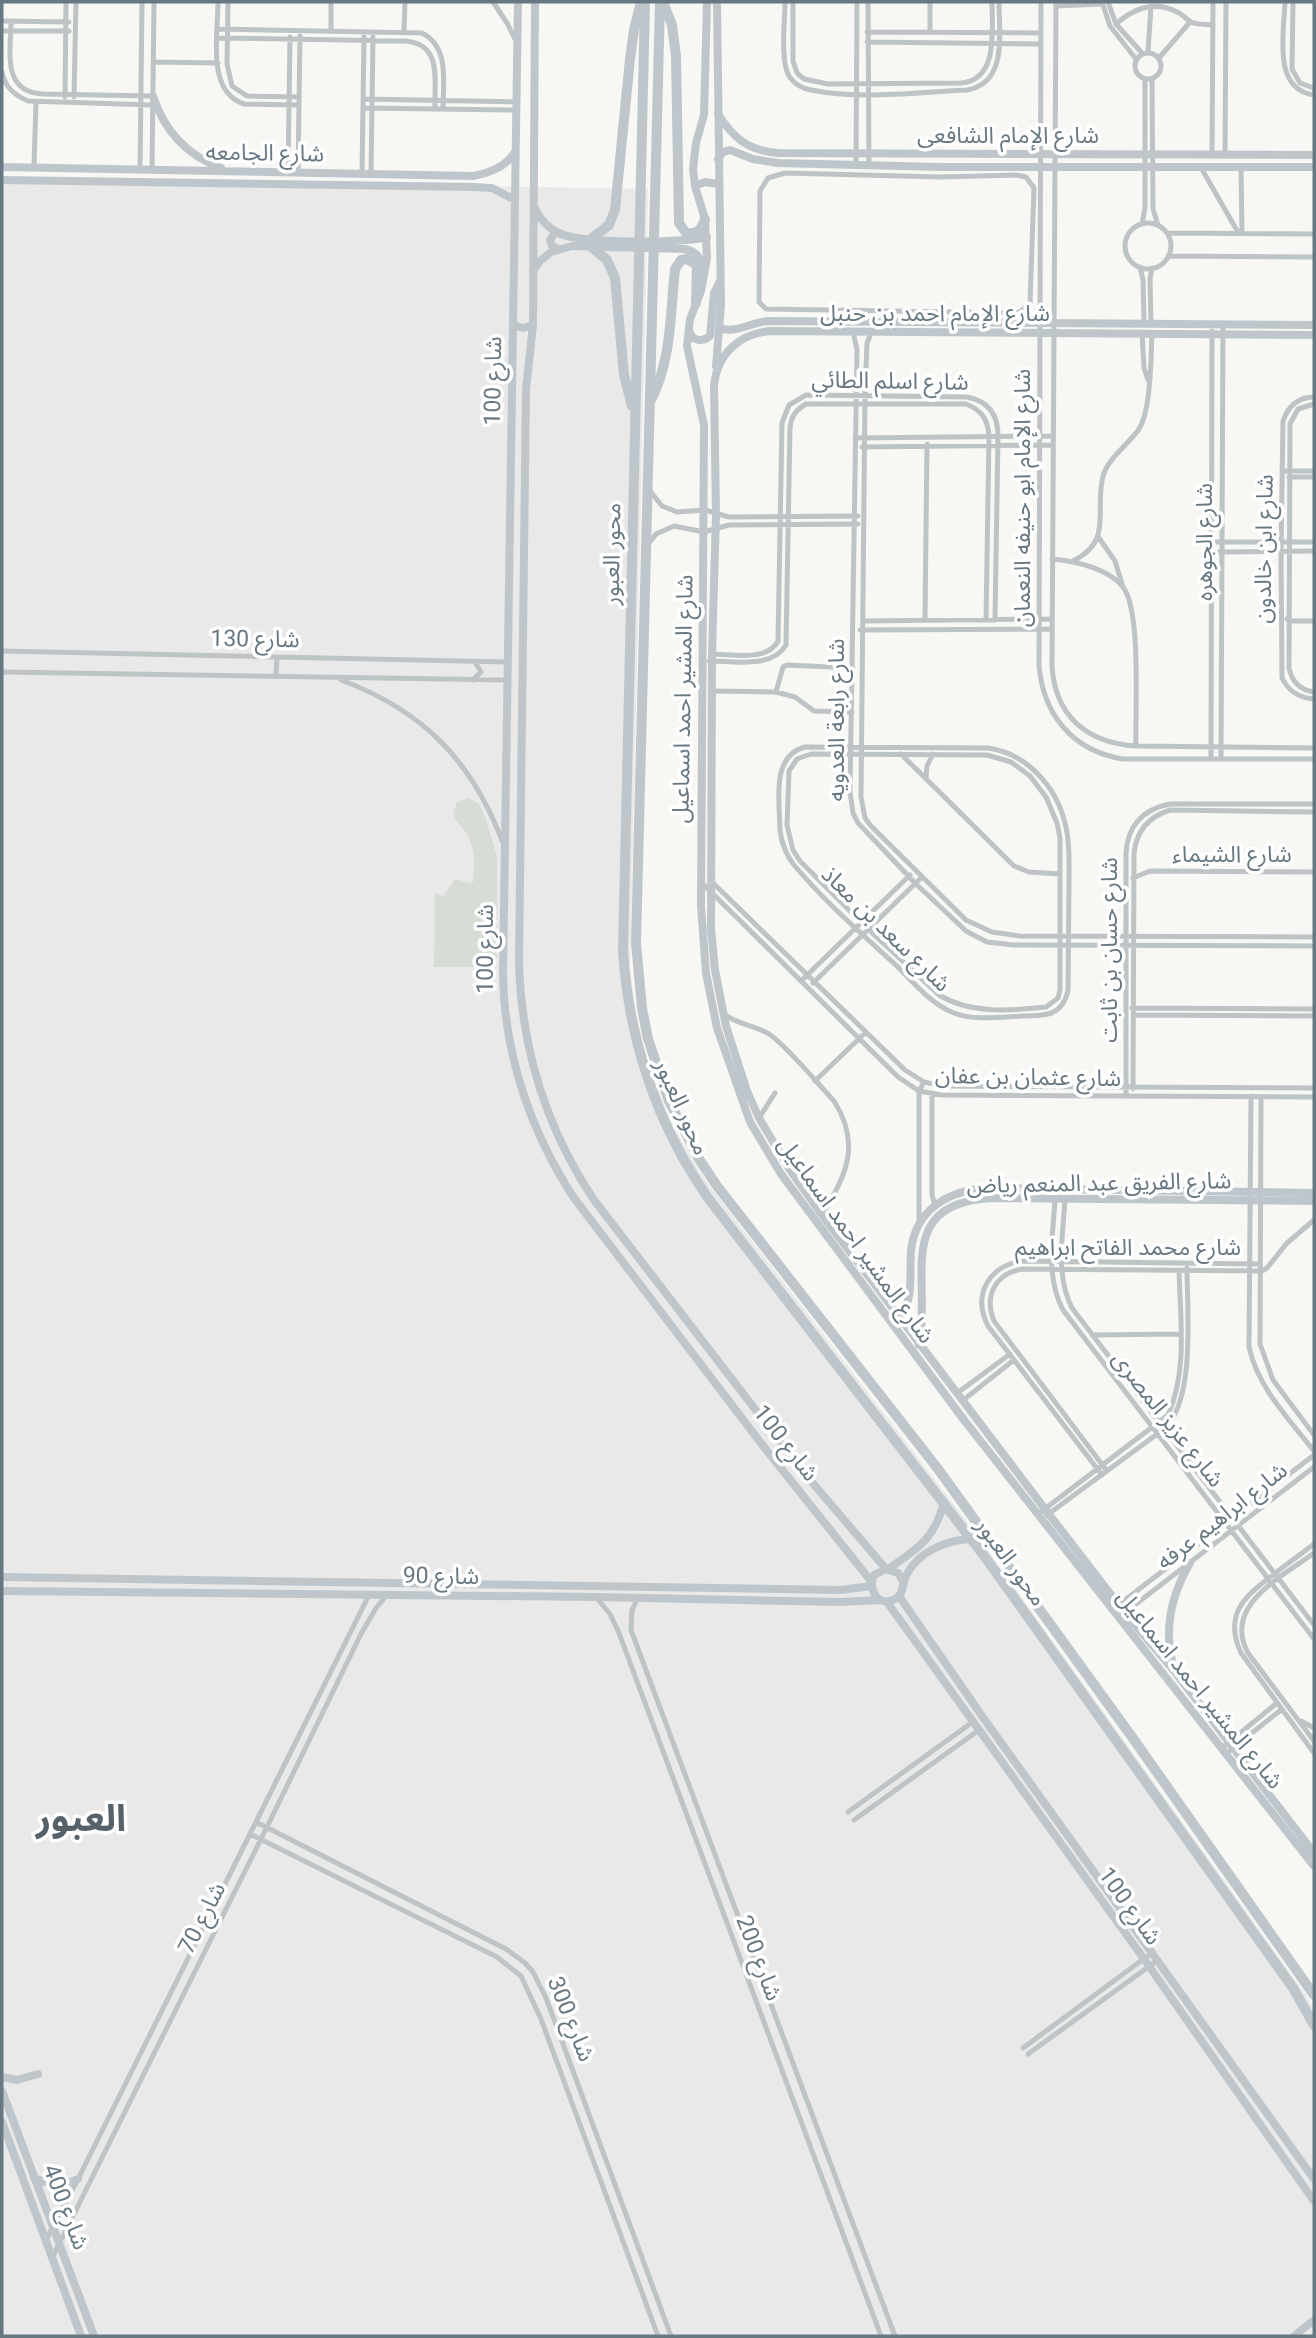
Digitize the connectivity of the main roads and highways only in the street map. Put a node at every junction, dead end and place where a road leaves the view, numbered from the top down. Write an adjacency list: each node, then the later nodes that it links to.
1 (643, 2): 6 (highway, محور العبور); 6 (highway)
2 (661, 2): 3 (highway); 5 (highway, محور العبور)
3 (705, 219)
4 (696, 303): 5 (highway)
5 (648, 405): 7 (highway, محور العبور)
6 (635, 411): 8 (highway, محور العبور)
7 (1314, 1995)
8 (1314, 2025)

